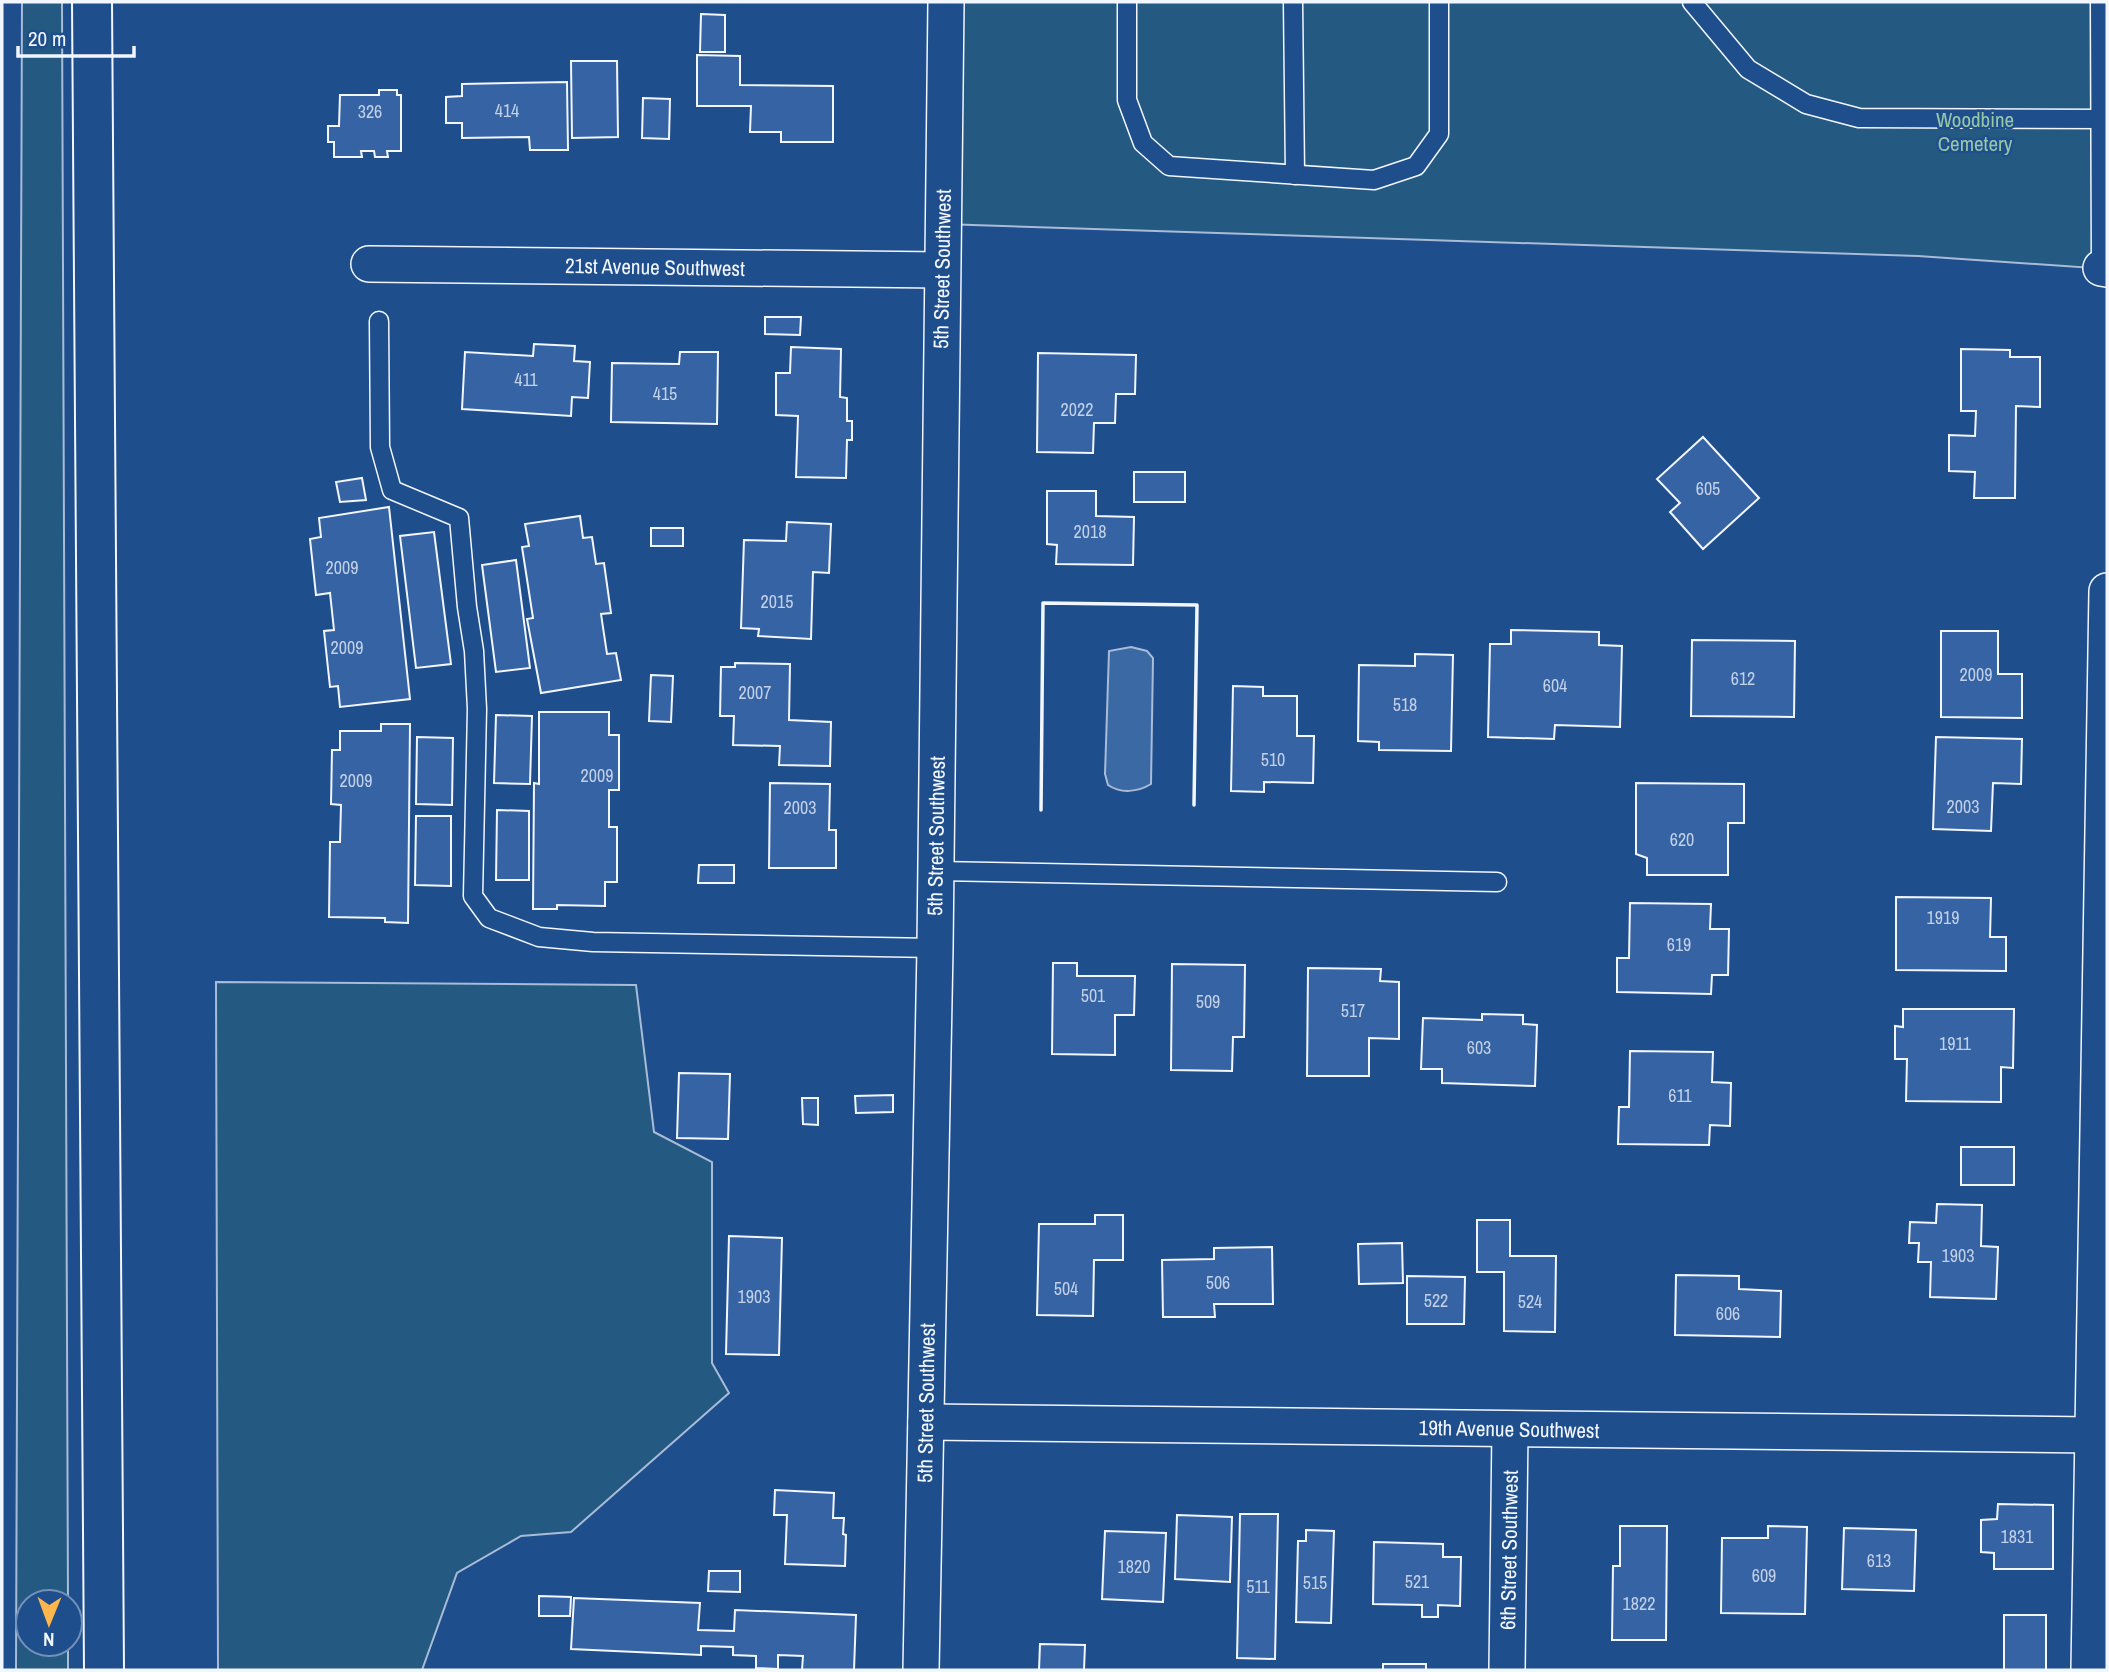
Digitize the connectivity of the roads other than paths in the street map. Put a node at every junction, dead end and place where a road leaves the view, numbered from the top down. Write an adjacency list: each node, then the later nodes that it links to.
1 (92, 2): 21 (highway)
2 (946, 2): 12 (street, 5th Street Southwest)
3 (1127, 2): 9 (lane)
4 (1293, 2): 9 (lane)
5 (1439, 2): 9 (lane)
6 (1692, 2): 8 (lane)
7 (2101, 2): 8 (lane)
8 (2103, 119): 11 (lane)
9 (1295, 175)
10 (369, 264): 12 (street, 21st Avenue Southwest)
11 (2104, 269)
12 (942, 270): 15 (street, 5th Street Southwest)
13 (379, 321): 17 (lane)
14 (2107, 591): 20 (street)
15 (936, 872): 16 (lane); 17 (street, 5th Street Southwest)
16 (1497, 882)
17 (935, 948): 18 (street, 5th Street Southwest)
18 (926, 1422): 19 (street, 19th Avenue Southwest); 22 (street, 5th Street Southwest)
19 (1510, 1429): 20 (street, 19th Avenue Southwest); 23 (street, 6th Street Southwest)
20 (2092, 1435): 24 (street)
21 (104, 1670)
22 (921, 1670)
23 (1507, 1670)
24 (2089, 1670)

